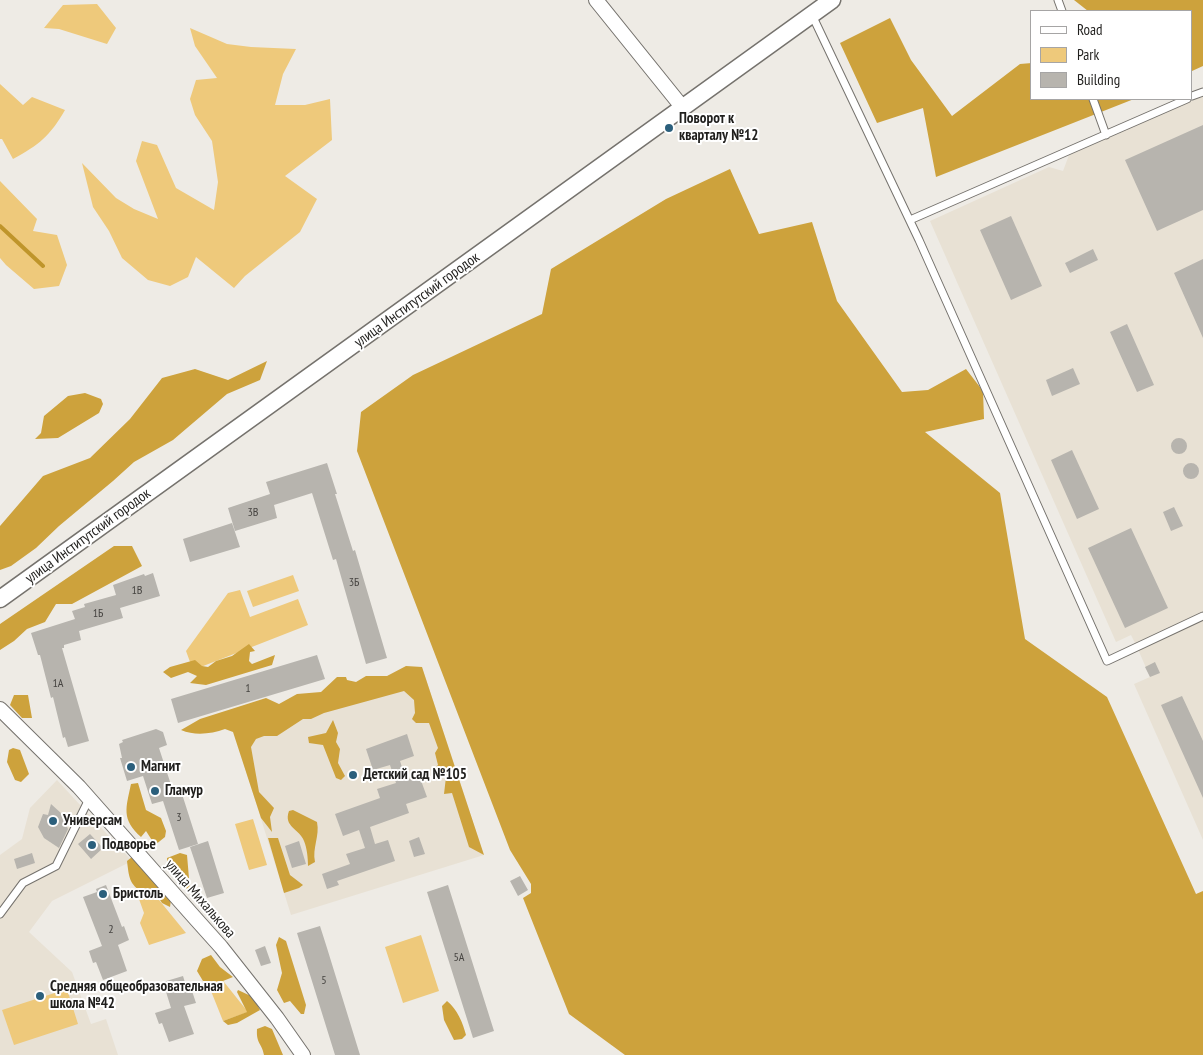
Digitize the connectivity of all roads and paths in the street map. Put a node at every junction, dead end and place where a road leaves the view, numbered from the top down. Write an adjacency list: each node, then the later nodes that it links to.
1 (596, 0): 6 (street)
2 (832, 0): 3 (street, улица Институтский городок)
3 (812, 15): 6 (street, улица Институтский городок); 8 (lane)
4 (1093, 100): 7 (lane)
5 (1185, 100): 7 (lane)
6 (683, 108): 9 (street, улица Институтский городок)
7 (1106, 135): 8 (lane)
8 (910, 220): 10 (lane)
9 (0, 599)
10 (1203, 616)
11 (0, 709): 12 (street, улица Михалькова)
12 (89, 799): 13 (lane); 14 (street, улица Михалькова)
13 (0, 914)
14 (303, 1055)

